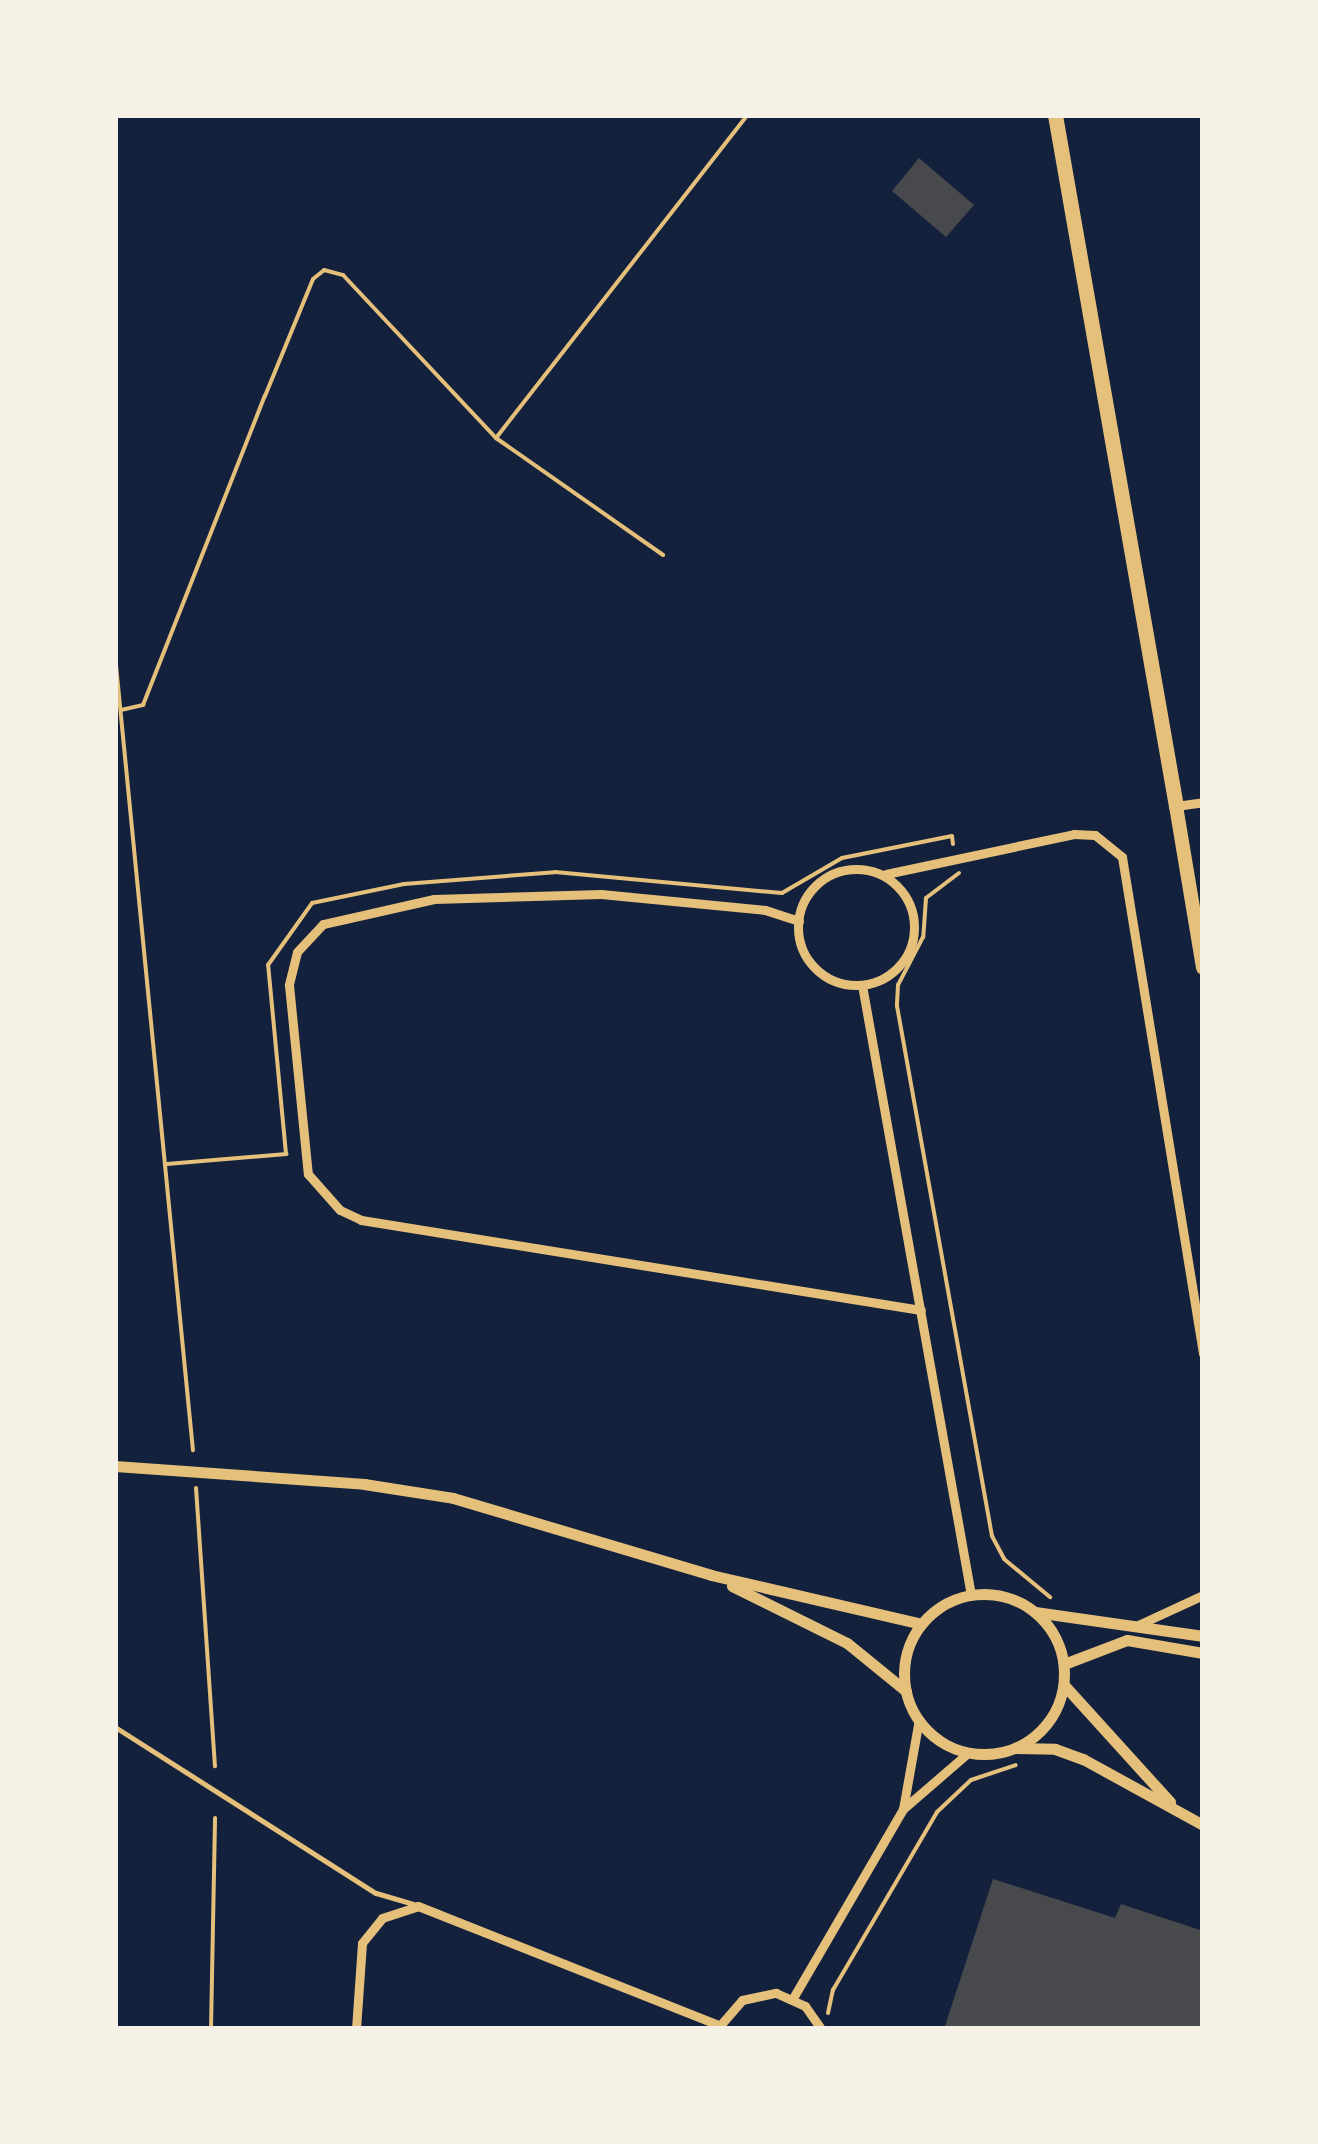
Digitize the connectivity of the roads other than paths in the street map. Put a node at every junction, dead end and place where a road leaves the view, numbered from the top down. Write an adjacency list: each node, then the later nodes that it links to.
1 (1055, 115): 3 (highway)
2 (1203, 802): 3 (street)
3 (1176, 806): 6 (main road)
4 (886, 874): 5 (street); 7 (street); 9 (street)
5 (799, 921): 7 (street); 8 (street)
6 (1203, 968)
7 (862, 985): 8 (street)
8 (921, 1310): 12 (street)
9 (1203, 1353)
10 (115, 1466): 11 (street)
11 (711, 1575): 15 (street); 21 (street)
12 (970, 1595): 14 (street); 15 (street)
13 (1203, 1596): 16 (street)
14 (1035, 1612): 16 (street); 19 (street)
15 (921, 1624): 21 (street)
16 (1135, 1626): 17 (street)
17 (1203, 1636)
18 (1203, 1653): 19 (street)
19 (1064, 1664): 20 (street)
20 (1064, 1685): 24 (street); 27 (street)
21 (906, 1691): 22 (street)
22 (919, 1720): 25 (street); 26 (street)
23 (115, 1727): 29 (lane)
24 (1014, 1748): 25 (street); 27 (street)
25 (969, 1752): 26 (street)
26 (903, 1809): 30 (street)
27 (1184, 1815): 28 (street)
28 (1203, 1825)
29 (418, 1906): 31 (street); 32 (street)
30 (793, 1998): 31 (street); 33 (street)
31 (717, 2027)
32 (356, 2029)
33 (821, 2029)

